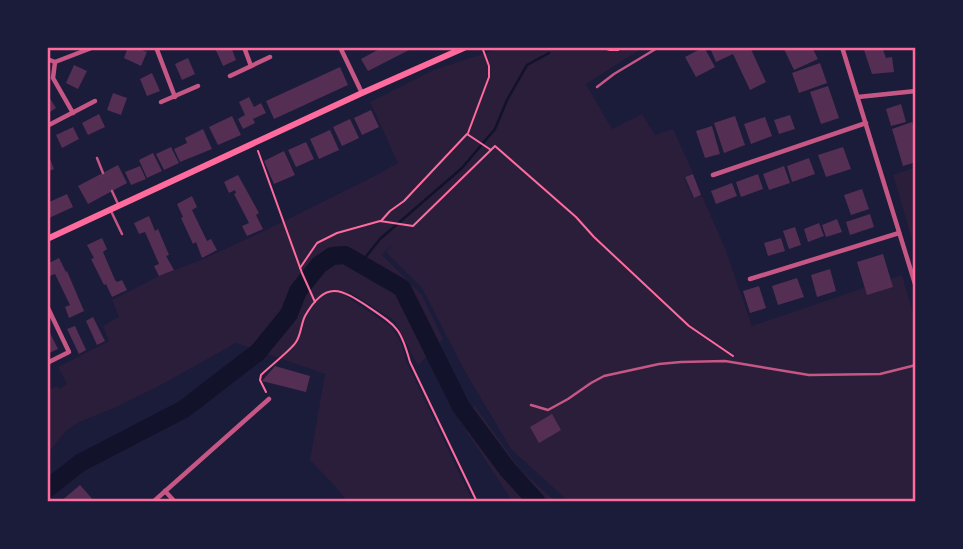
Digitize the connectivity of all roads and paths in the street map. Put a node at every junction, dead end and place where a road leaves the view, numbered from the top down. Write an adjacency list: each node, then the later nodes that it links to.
1 (94, 47): 13 (street)
2 (156, 47): 20 (street)
3 (244, 47): 14 (street)
4 (340, 47): 19 (street)
5 (466, 47): 19 (main road)
6 (482, 47): 27 (path)
7 (600, 47): 8 (path)
8 (621, 47)
9 (659, 47): 17 (lane)
10 (842, 47): 21 (street)
11 (270, 57): 14 (street)
12 (47, 60): 13 (street)
13 (55, 62): 24 (street)
14 (251, 66): 15 (street)
15 (230, 76)
16 (198, 86): 20 (street)
17 (597, 87)
18 (916, 91): 21 (street)
19 (362, 93): 28 (main road)
20 (175, 97): 23 (street)
21 (858, 97): 25 (street)
22 (95, 101): 24 (street)
23 (161, 102)
24 (73, 113): 26 (street)
25 (866, 123): 32 (street); 37 (street)
26 (47, 125)
27 (467, 134): 29 (path); 36 (path)
28 (255, 143): 34 (main road); 40 (path)
29 (490, 149): 36 (path); 46 (path)
30 (97, 158): 31 (lane)
31 (103, 173)
32 (713, 176)
33 (112, 191): 34 (lane)
34 (119, 207): 35 (main road)
35 (111, 211): 38 (lane); 39 (main road)
36 (380, 221): 40 (path)
37 (899, 233): 41 (street); 42 (street)
38 (122, 234)
39 (47, 239)
40 (300, 268): 43 (path)
41 (750, 279)
42 (916, 287)
43 (315, 302): 48 (path); 53 (path)
44 (48, 309): 45 (street)
45 (47, 363)
46 (750, 365): 47 (lane); 49 (lane)
47 (916, 365)
48 (269, 399): 50 (street)
49 (531, 405)
50 (165, 491): 51 (street); 52 (street)
51 (153, 502)
52 (175, 502)
53 (477, 502)

